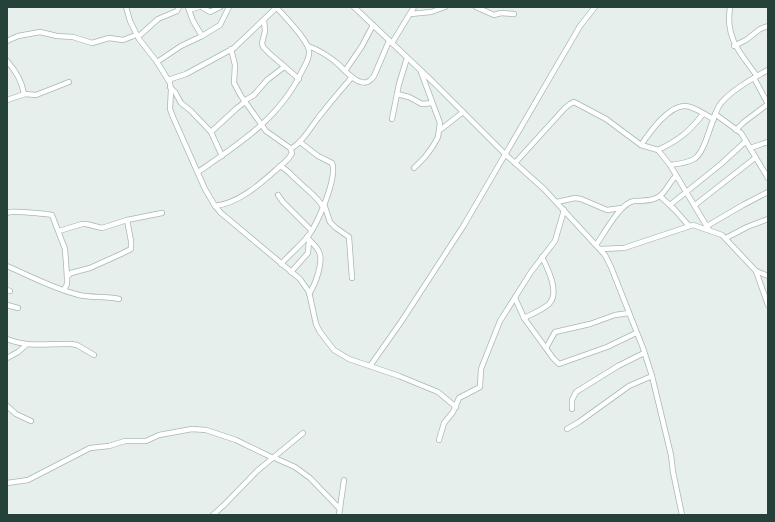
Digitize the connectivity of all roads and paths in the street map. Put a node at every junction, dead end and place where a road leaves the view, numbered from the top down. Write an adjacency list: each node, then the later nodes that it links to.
1 (126, 7): 19 (street)
2 (179, 7): 19 (street)
3 (201, 7): 4 (street); 12 (street)
4 (220, 7)
5 (229, 7): 20 (street)
6 (277, 7): 16 (street); 23 (street)
7 (414, 7): 15 (street)
8 (445, 7): 15 (street)
9 (476, 7): 14 (street)
10 (595, 7): 61 (street)
11 (730, 7): 24 (street)
12 (188, 8): 20 (street)
13 (357, 8): 17 (street)
14 (512, 8)
15 (410, 14): 22 (street)
16 (264, 20): 25 (street); 29 (street)
17 (373, 25): 22 (street); 32 (street)
18 (768, 26): 24 (street)
19 (137, 36): 21 (street); 28 (street)
20 (202, 36): 28 (street)
21 (7, 41)
22 (390, 42): 26 (street); 33 (street)
23 (308, 46): 32 (street); 35 (street)
24 (734, 46): 34 (street)
25 (231, 49): 36 (street); 42 (street)
26 (407, 58): 30 (street); 40 (street)
27 (7, 61): 39 (street)
28 (157, 62): 36 (street)
29 (284, 67): 35 (street); 42 (street)
30 (420, 70): 43 (street); 45 (street)
31 (768, 70): 34 (street)
32 (345, 71): 33 (street)
33 (352, 77): 55 (street)
34 (756, 77): 44 (street); 47 (street)
35 (298, 79): 50 (street)
36 (168, 80): 38 (street)
37 (69, 82): 39 (street)
38 (170, 87): 53 (street); 68 (street)
39 (24, 94): 41 (street)
40 (397, 94): 43 (street); 48 (street)
41 (7, 100)
42 (244, 102): 50 (street); 53 (street)
43 (432, 104): 51 (street)
44 (768, 104): 52 (street)
45 (463, 112): 51 (street); 61 (street)
46 (703, 114): 49 (street); 57 (street); 60 (street)
47 (715, 114): 49 (street); 52 (street)
48 (392, 119)
49 (714, 119): 65 (street)
50 (261, 125): 59 (street); 62 (street)
51 (440, 130): 67 (street)
52 (736, 130): 54 (street)
53 (211, 132): 62 (street)
54 (746, 141): 58 (street); 71 (street)
55 (300, 142): 59 (street); 79 (street)
56 (768, 142): 58 (street)
57 (642, 145): 60 (street); 64 (street)
58 (750, 148): 63 (street)
59 (291, 149): 66 (street)
60 (658, 150): 65 (street)
61 (506, 155): 64 (street); 118 (street)
62 (222, 156): 68 (street)
63 (755, 158): 69 (street); 77 (street)
64 (515, 163): 75 (street)
65 (670, 165): 70 (street)
66 (280, 166): 78 (street); 79 (street)
67 (414, 168)
68 (198, 172): 78 (street)
69 (767, 174)
70 (676, 176): 71 (street); 74 (street)
71 (686, 191): 76 (street); 77 (street)
72 (768, 192): 87 (street)
73 (278, 195): 88 (street)
74 (660, 196): 76 (street); 80 (street)
75 (557, 202): 80 (street); 81 (street)
76 (670, 205): 86 (street)
77 (695, 205): 87 (street)
78 (215, 206): 95 (street)
79 (324, 206): 88 (street); 101 (street)
80 (622, 208): 92 (street)
81 (564, 210): 92 (street); 94 (street)
82 (162, 213): 85 (street)
83 (7, 214): 89 (street)
84 (768, 219): 90 (street)
85 (127, 220): 89 (street); 100 (street)
86 (689, 226): 87 (street); 93 (street)
87 (708, 228): 90 (street)
88 (311, 230): 91 (street)
89 (59, 231): 100 (street)
90 (726, 238): 97 (street)
91 (308, 239): 95 (street); 98 (street); 103 (street)
92 (596, 245): 93 (street)
93 (600, 249): 109 (street)
94 (542, 257): 104 (street); 110 (street)
95 (281, 264): 98 (street)
96 (7, 266): 102 (street)
97 (756, 271): 99 (street); 107 (street)
98 (291, 272): 103 (street)
99 (768, 276)
100 (67, 277): 102 (street)
101 (352, 278)
102 (64, 290): 105 (street)
103 (309, 294): 118 (street)
104 (515, 298): 110 (street); 121 (street)
105 (119, 299)
106 (7, 305): 108 (street)
107 (768, 305)
108 (18, 308)
109 (629, 313): 111 (street); 114 (street)
110 (524, 318): 114 (street)
111 (636, 333): 114 (street); 116 (street)
112 (7, 339): 113 (street)
113 (26, 345): 115 (street); 117 (street)
114 (546, 348)
115 (94, 354)
116 (644, 354): 119 (street); 122 (street)
117 (7, 358)
118 (370, 366): 121 (street)
119 (652, 376): 124 (street); 133 (street)
120 (7, 406): 123 (street)
121 (456, 407): 126 (street)
122 (572, 410)
123 (30, 421)
124 (567, 429)
125 (303, 432): 127 (street)
126 (439, 440)
127 (275, 458): 129 (street); 130 (street); 131 (street)
128 (344, 480): 130 (street)
129 (7, 483)
130 (340, 509): 132 (street)
131 (212, 515)
132 (339, 515)
133 (682, 515)

